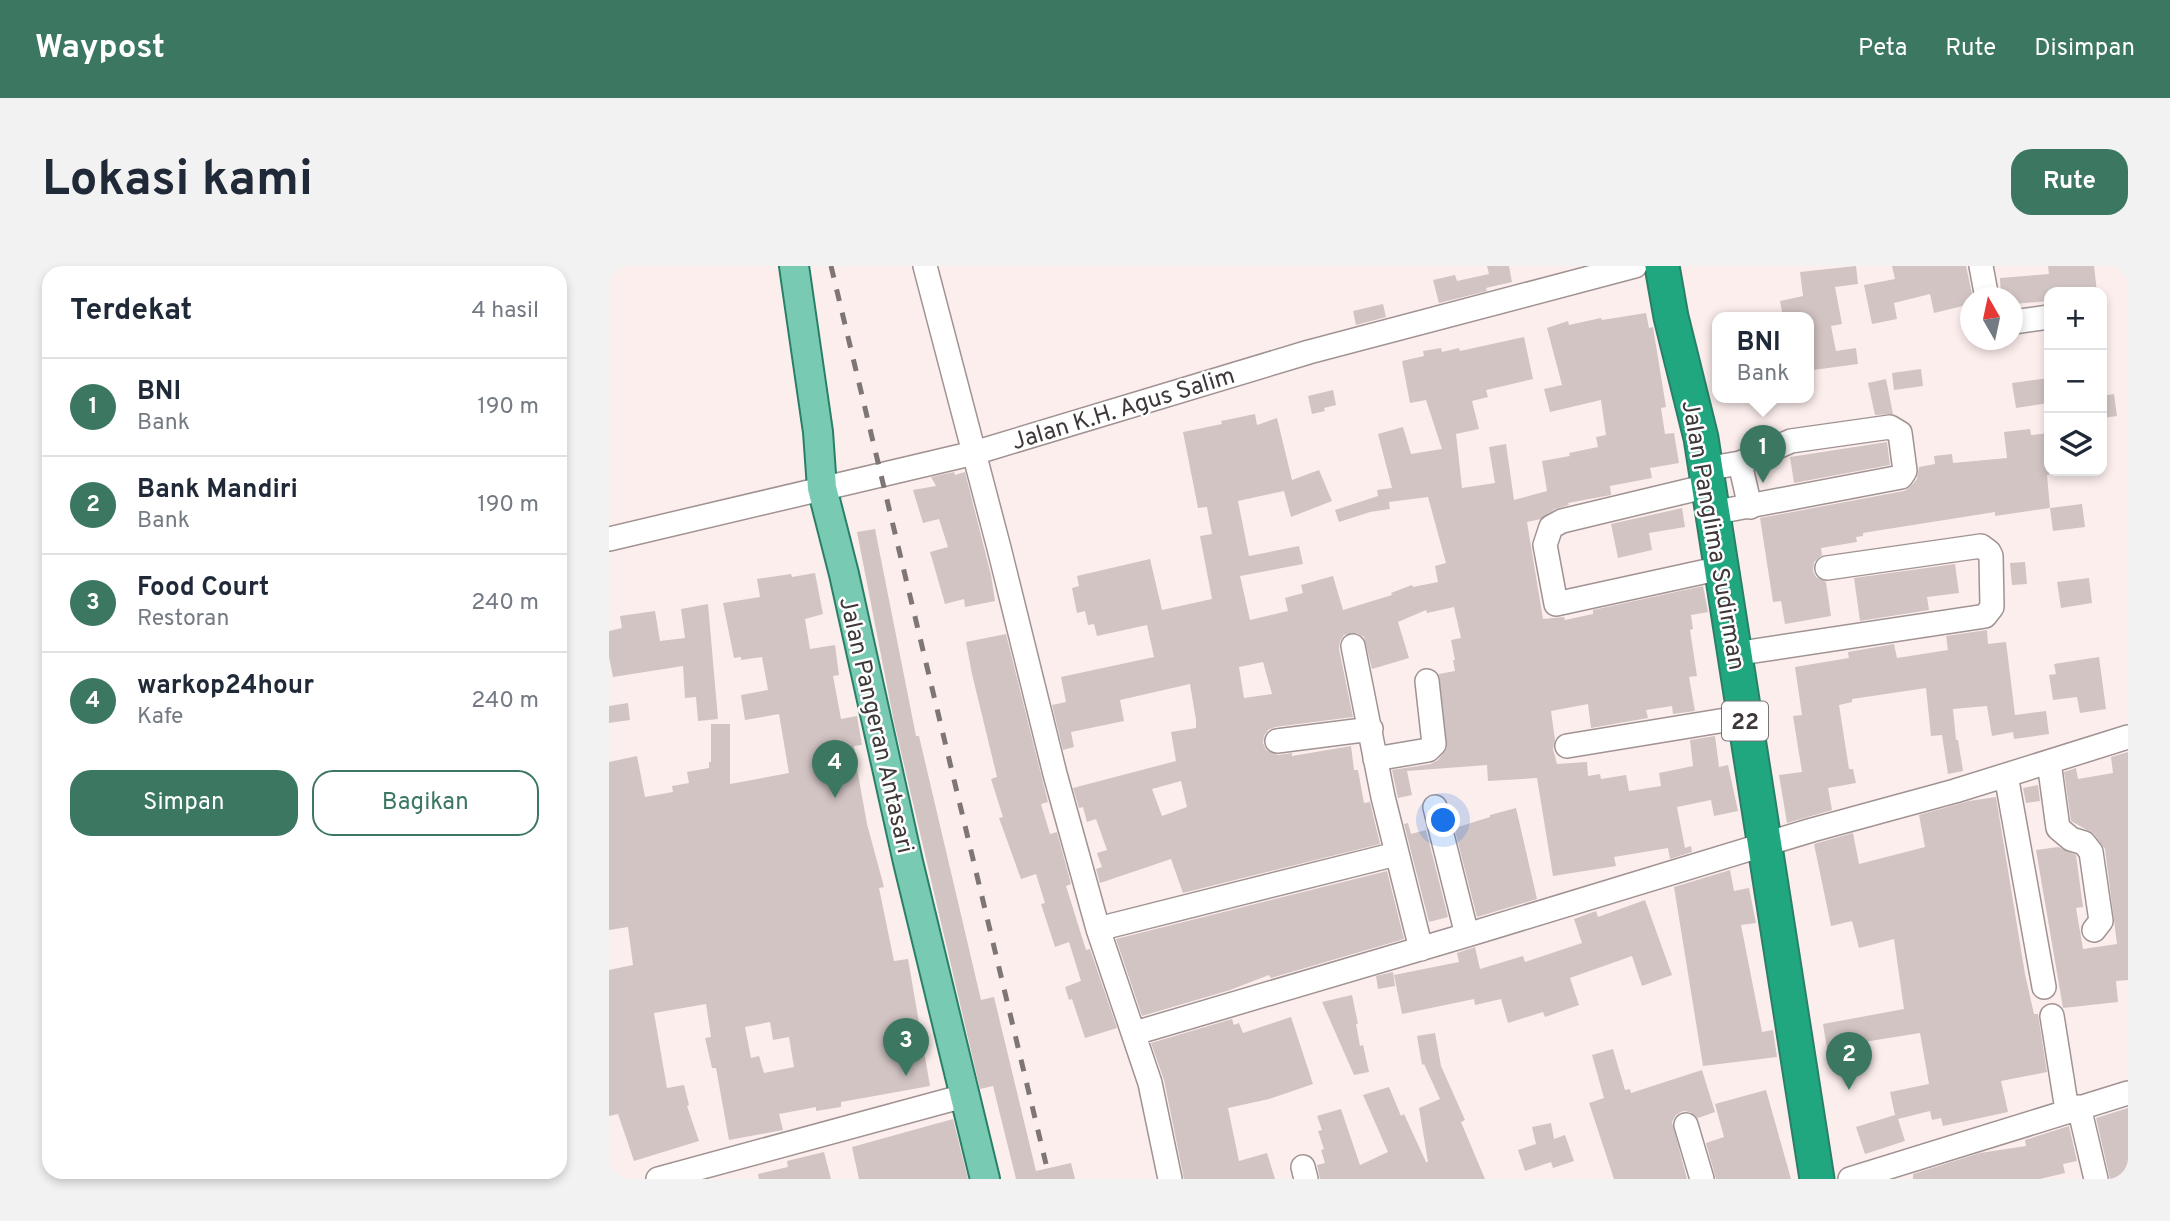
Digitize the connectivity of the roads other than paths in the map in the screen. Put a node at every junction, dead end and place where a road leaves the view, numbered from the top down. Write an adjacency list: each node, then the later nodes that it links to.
1 (794, 266): 11 (main road, Jalan Pangeran Antasari)
2 (925, 266): 9 (street)
3 (1635, 266): 9 (street, Jalan K.H. Agus Salim)
4 (1662, 266): 12 (highway, Jalan Panglima Sudirman / 22)
5 (1981, 266): 6 (street)
6 (1985, 287)
7 (2044, 318): 8 (street)
8 (2023, 321)
9 (974, 453): 11 (street, Jalan K.H. Agus Salim); 31 (street)
10 (1740, 463): 12 (street); 13 (street); 13 (street)
11 (822, 488): 14 (street, Jalan K.H. Agus Salim); 39 (main road, Jalan Pangeran Antasari)
12 (1709, 490): 13 (street); 15 (highway, Jalan Panglima Sudirman / 22); 15 (street)
13 (1750, 507)
14 (609, 540)
15 (1721, 568): 18 (highway, Jalan Panglima Sudirman / 22)
16 (1827, 568): 18 (street)
17 (1353, 646): 21 (street)
18 (1734, 654): 20 (highway, Jalan Panglima Sudirman / 22)
19 (1427, 681): 25 (street)
20 (1745, 717): 24 (street); 29 (highway, Jalan Panglima Sudirman / 22)
21 (1371, 729): 23 (street); 25 (street)
22 (2128, 737): 26 (street)
23 (1277, 741)
24 (1567, 746)
25 (1375, 759): 30 (street)
26 (2049, 762): 27 (street); 32 (street)
27 (2006, 775): 29 (street); 35 (street)
28 (1435, 807): 33 (street)
29 (1766, 846): 33 (street); 46 (highway, Jalan Panglima Sudirman / 22)
30 (1396, 853): 31 (street); 34 (street)
31 (1098, 929): 37 (street)
32 (2094, 930)
33 (1467, 935): 34 (street)
34 (1421, 949): 37 (street)
35 (2044, 987)
36 (2052, 1016): 40 (street)
37 (1135, 1033): 44 (street)
38 (2128, 1093): 40 (street)
39 (964, 1096): 42 (street); 43 (main road, Jalan Pangeran Antasari)
40 (2073, 1109): 47 (street); 48 (street)
41 (1685, 1125): 45 (street)
42 (658, 1179)
43 (985, 1179)
44 (1170, 1179)
45 (1702, 1179)
46 (1818, 1179)
47 (1850, 1179)
48 (2096, 1179)

